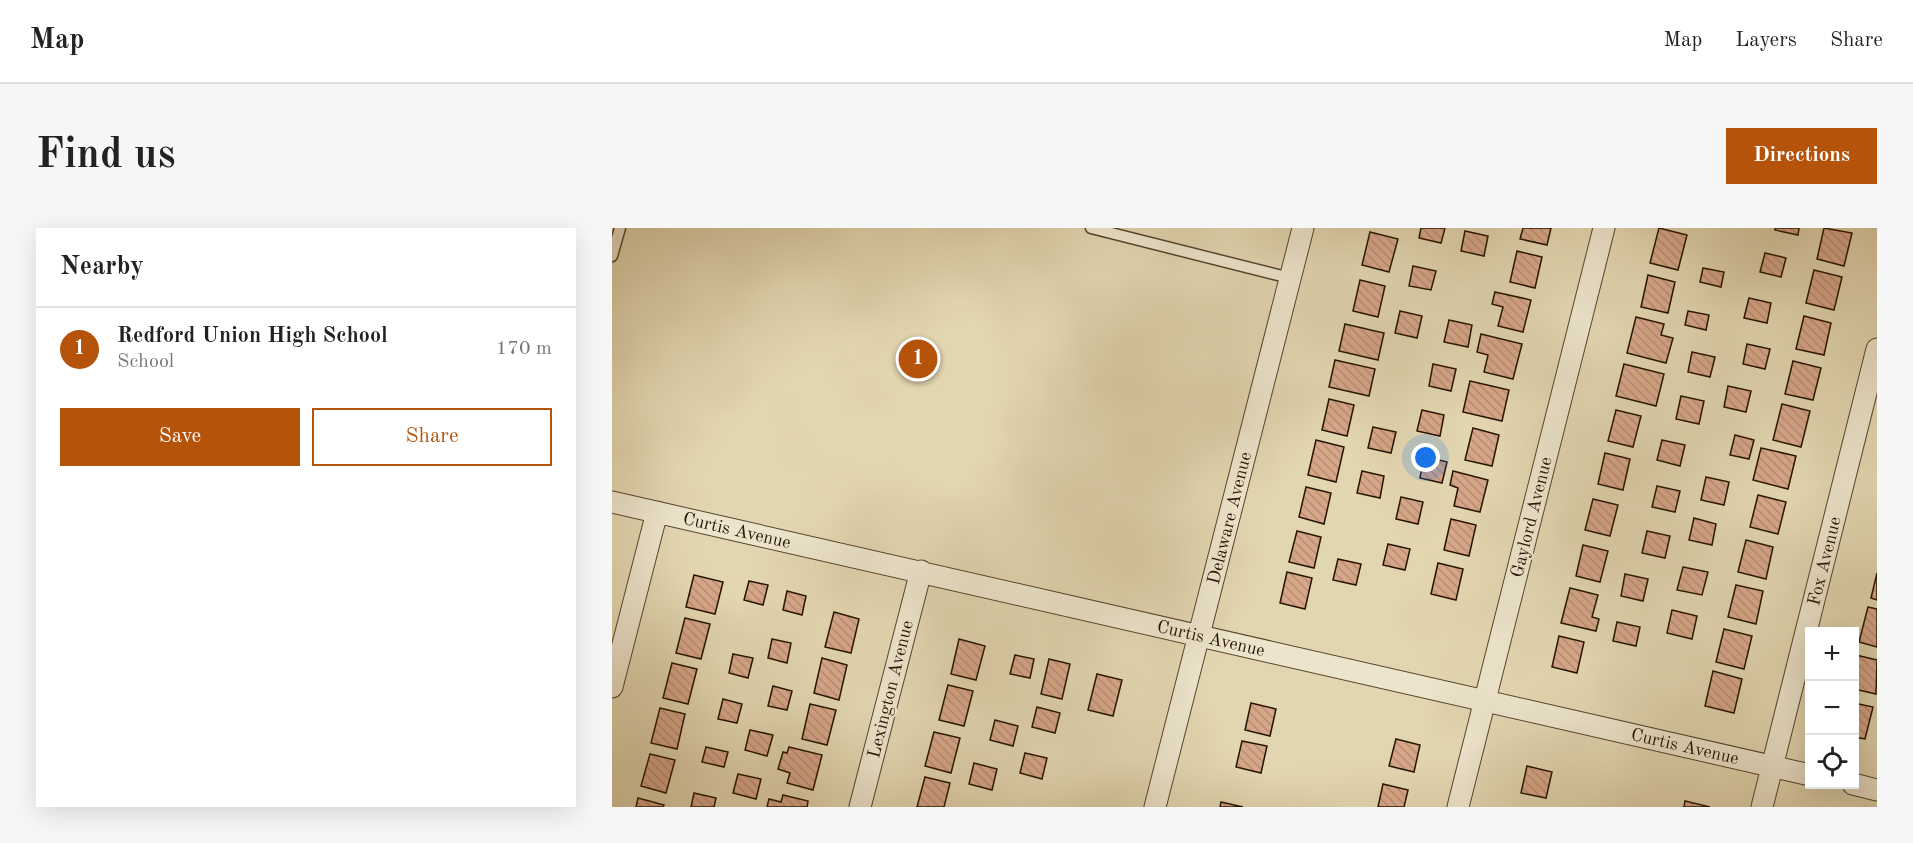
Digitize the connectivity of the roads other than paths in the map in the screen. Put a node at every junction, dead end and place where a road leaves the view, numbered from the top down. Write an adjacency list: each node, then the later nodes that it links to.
1 (620, 228): 5 (lane)
2 (1090, 228): 6 (lane)
3 (1303, 228): 6 (street, Delaware Avenue)
4 (1604, 228): 13 (street, Gaylord Avenue)
5 (612, 256)
6 (1290, 278): 11 (street, Delaware Avenue)
7 (1877, 349): 14 (street, Fox Avenue)
8 (612, 502): 9 (street, Curtis Avenue)
9 (657, 512): 10 (street, Curtis Avenue); 12 (street)
10 (921, 571): 11 (street, Curtis Avenue); 18 (street, Lexington Avenue)
11 (1199, 635): 13 (street, Curtis Avenue); 19 (street, Delaware Avenue)
12 (612, 687)
13 (1485, 700): 14 (street, Curtis Avenue); 20 (street, Gaylord Avenue)
14 (1773, 766): 15 (street, Curtis Avenue); 21 (street, Fox Avenue)
15 (1805, 774)
16 (1859, 786): 17 (street)
17 (1877, 790)
18 (860, 807)
19 (1155, 807)
20 (1458, 807)
21 (1762, 807)

